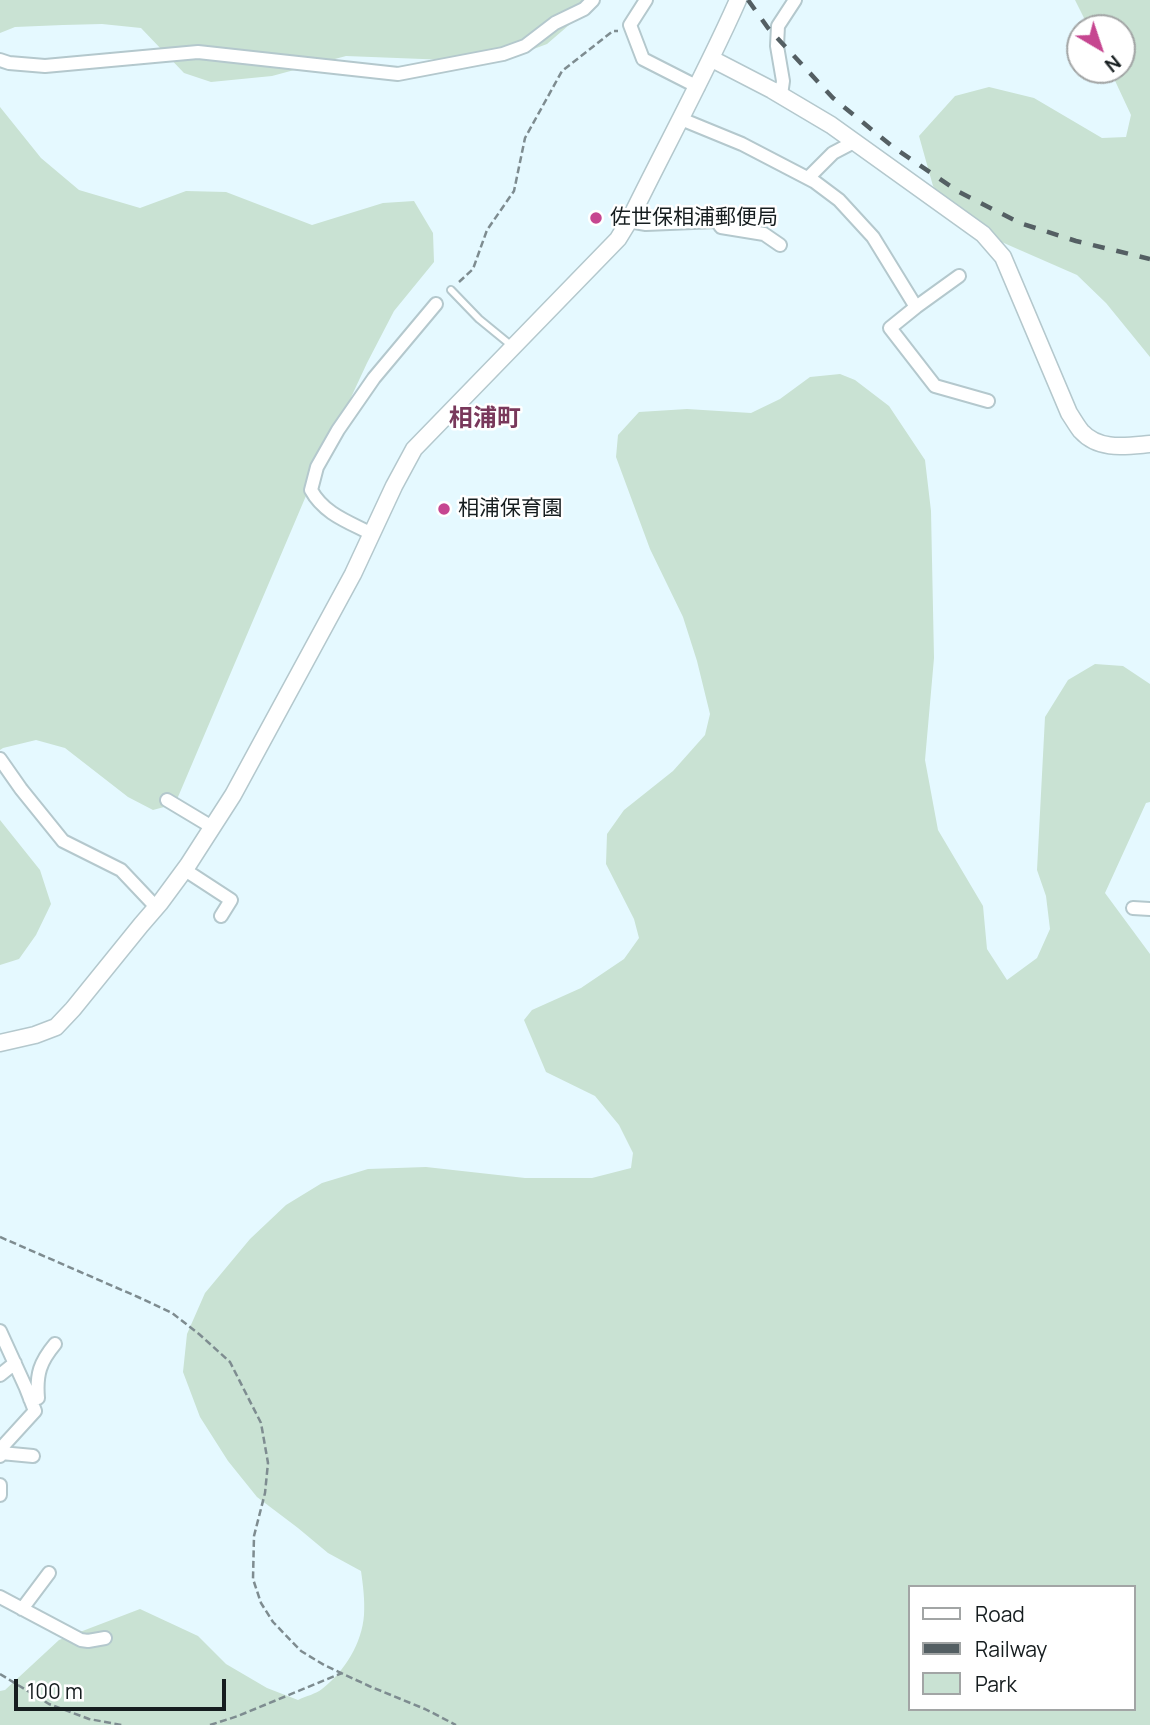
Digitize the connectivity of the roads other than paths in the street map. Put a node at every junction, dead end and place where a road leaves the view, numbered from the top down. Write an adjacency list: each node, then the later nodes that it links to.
1 (593, 0): 5 (street)
2 (646, 0): 7 (street)
3 (738, 0): 6 (street)
4 (795, 0): 8 (street)
5 (0, 60)
6 (712, 60): 7 (street); 8 (street)
7 (698, 87): 9 (street)
8 (781, 95): 10 (street)
9 (681, 119): 11 (street); 12 (street)
10 (853, 142): 11 (street); 20 (street)
11 (808, 178): 17 (street)
12 (629, 221): 13 (street); 18 (street)
13 (780, 245)
14 (959, 276): 17 (street)
15 (451, 290): 18 (lane)
16 (436, 304): 21 (street)
17 (916, 307): 19 (street)
18 (513, 347): 21 (street)
19 (988, 401)
20 (1150, 444)
21 (372, 534): 24 (street)
22 (0, 759): 26 (street)
23 (166, 800): 24 (street)
24 (212, 827): 25 (street)
25 (185, 870): 26 (street); 29 (street)
26 (156, 907): 30 (street)
27 (1133, 908): 28 (street)
28 (1150, 909)
29 (221, 916)
30 (0, 1043)
31 (0, 1331): 33 (street)
32 (55, 1344): 35 (street)
33 (15, 1363): 34 (street); 35 (street)
34 (0, 1375)
35 (30, 1399): 36 (street)
36 (0, 1454): 37 (street)
37 (33, 1457)
38 (0, 1485): 39 (street)
39 (0, 1495)
40 (49, 1573): 42 (street)
41 (0, 1597): 42 (street)
42 (22, 1609): 43 (street)
43 (106, 1638)

